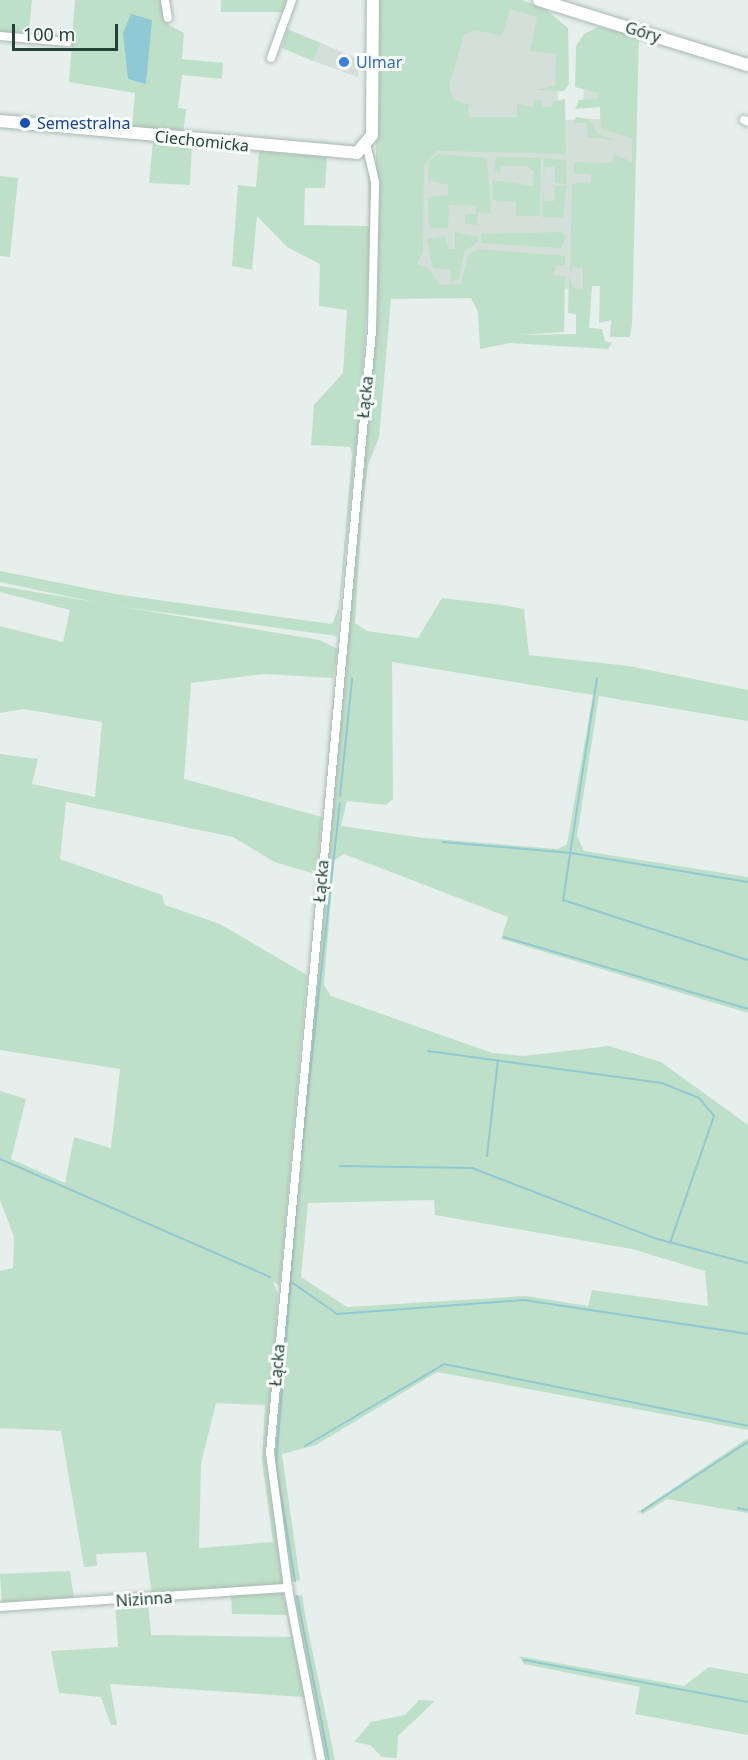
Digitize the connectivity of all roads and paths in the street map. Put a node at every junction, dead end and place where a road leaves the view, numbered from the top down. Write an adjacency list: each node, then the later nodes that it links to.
1 (165, 0): 5 (street)
2 (292, 0): 8 (street)
3 (373, 0): 11 (street, Łącka)
4 (539, 0): 9 (street, Góry)
5 (168, 18)
6 (0, 36): 7 (street)
7 (68, 42)
8 (271, 58)
9 (748, 64)
10 (0, 121): 11 (street, Ciechomicka)
11 (366, 148): 12 (street, Łącka)
12 (288, 1588): 13 (street, Nizinna); 14 (street, Łącka)
13 (0, 1607)
14 (321, 1760)

